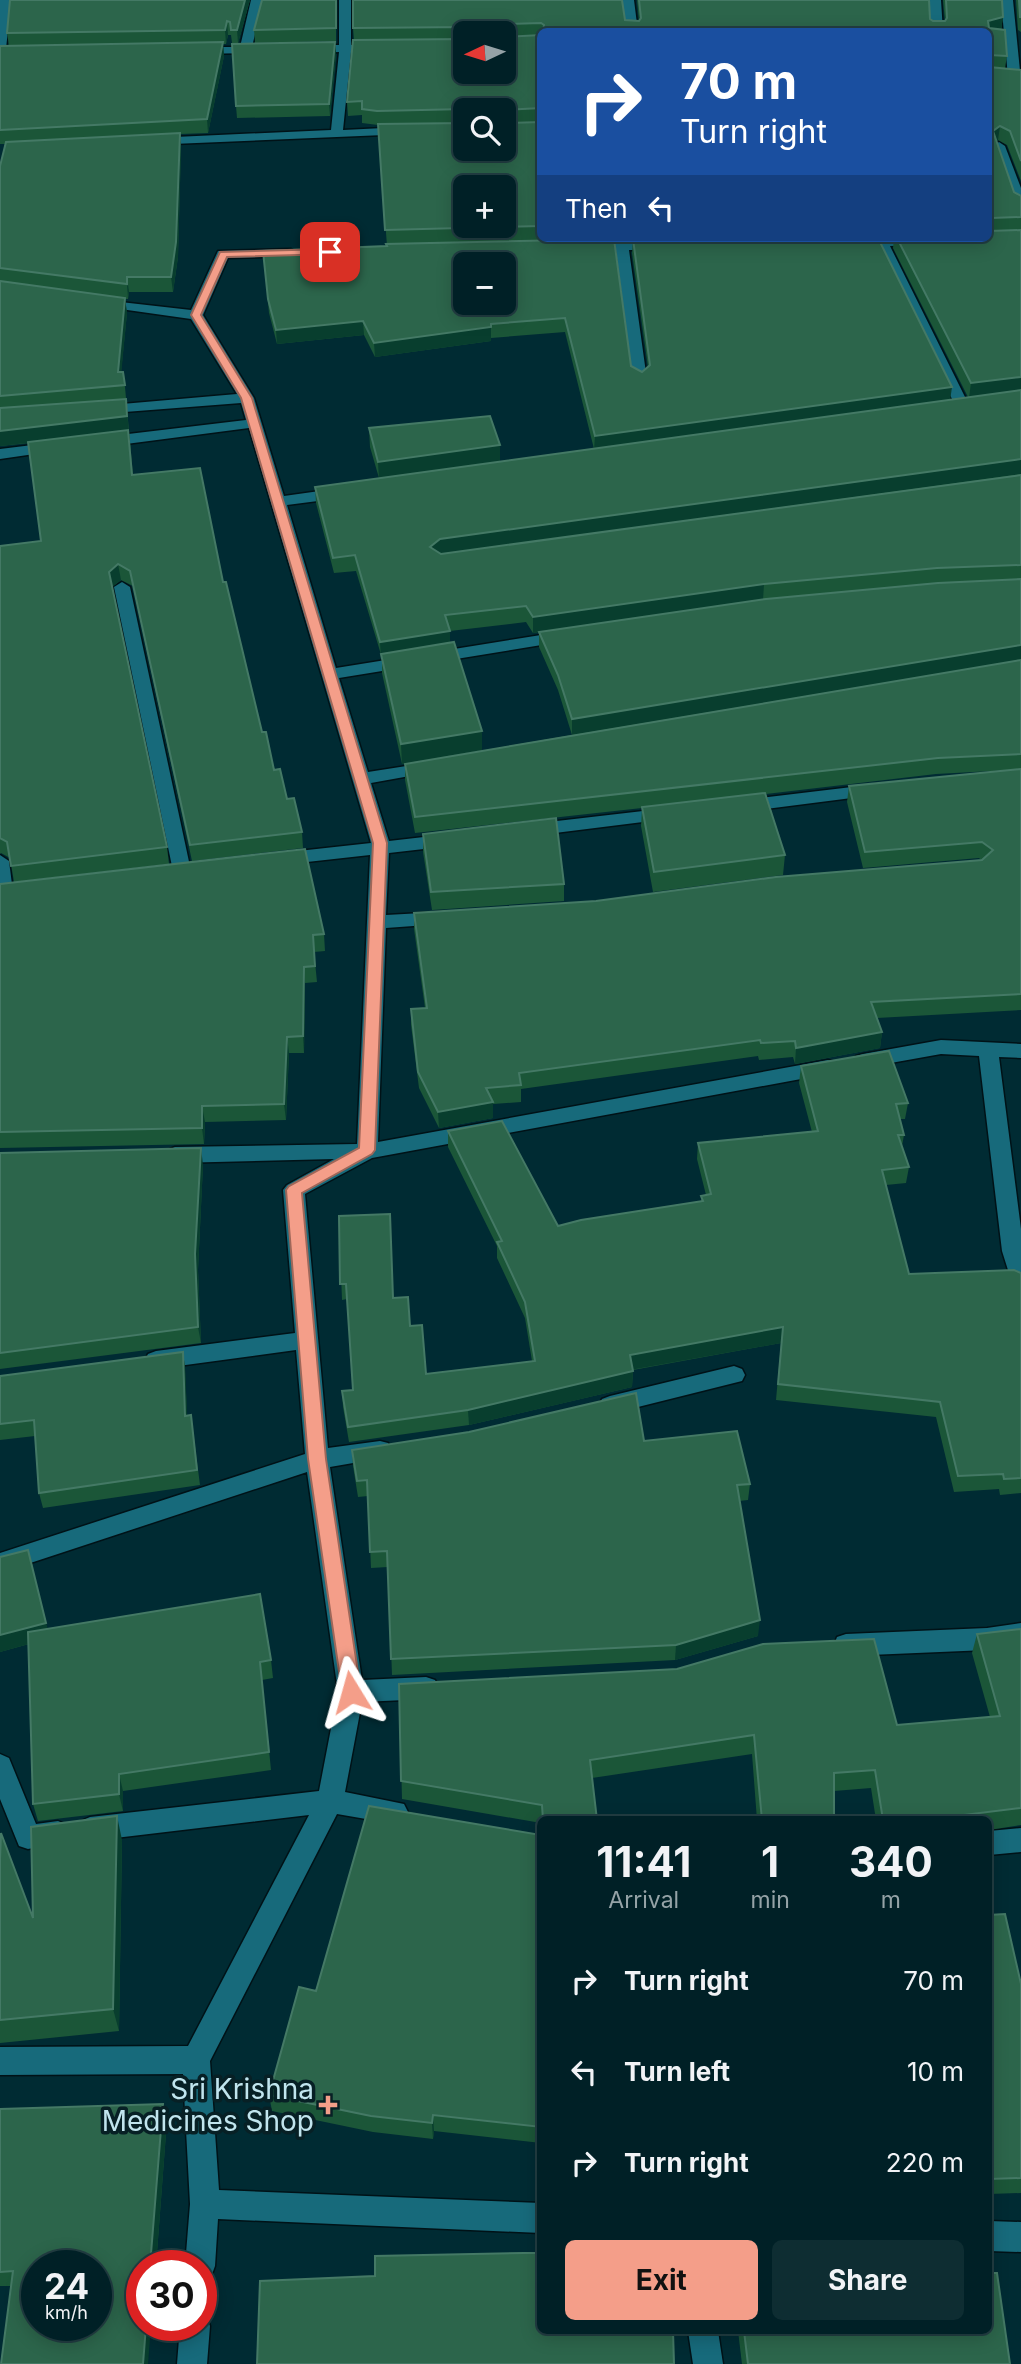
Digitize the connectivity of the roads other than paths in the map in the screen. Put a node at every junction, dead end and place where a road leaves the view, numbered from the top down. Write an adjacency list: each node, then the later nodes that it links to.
1 (5, 0): 16 (street)
2 (257, 0): 12 (street)
3 (345, 0): 11 (street)
4 (628, 0): 7 (street)
5 (935, 0): 8 (street)
6 (1007, 0): 9 (street)
7 (632, 28)
8 (937, 28)
9 (1011, 37): 17 (street)
10 (399, 47): 11 (street)
11 (345, 49): 14 (street); 19 (street)
12 (245, 50): 13 (street); 15 (street)
13 (270, 50)
14 (295, 50)
15 (176, 51)
16 (40, 52)
17 (1012, 77)
18 (414, 131): 19 (street)
19 (337, 132): 20 (street)
20 (135, 143)
21 (999, 146): 22 (street)
22 (1021, 205)
23 (621, 242): 26 (street); 27 (street); 31 (street)
24 (881, 242): 25 (street); 33 (street)
25 (841, 243)
26 (677, 246)
27 (580, 248)
28 (306, 252): 30 (street)
29 (78, 299): 30 (street)
30 (196, 315): 32 (street)
31 (640, 380)
32 (247, 398): 34 (street); 35 (street)
33 (962, 405)
34 (82, 411)
35 (254, 423): 36 (street); 40 (street)
36 (94, 443)
37 (67, 446): 38 (street)
38 (0, 454)
39 (360, 490): 40 (street)
40 (278, 501): 43 (street)
41 (122, 587): 54 (street)
42 (580, 634): 43 (street)
43 (330, 674): 45 (street)
44 (455, 763): 45 (street)
45 (361, 779): 51 (street)
46 (894, 788): 47 (street)
47 (727, 807)
48 (686, 812): 49 (street)
49 (519, 831)
50 (464, 838): 51 (street)
51 (380, 848): 53 (street); 57 (street)
52 (0, 861): 55 (street)
53 (261, 862)
54 (182, 871)
55 (7, 891)
56 (458, 917): 57 (street)
57 (376, 922): 60 (street)
58 (988, 1049): 59 (street); 60 (street); 62 (street)
59 (1021, 1051)
60 (367, 1150): 61 (street); 63 (street)
61 (149, 1155)
62 (1021, 1280)
63 (306, 1340): 64 (street); 68 (street)
64 (133, 1363)
65 (734, 1375): 66 (street)
66 (585, 1411)
67 (400, 1447): 68 (street)
68 (317, 1459): 69 (street); 73 (street)
69 (0, 1563)
70 (1021, 1634): 71 (street)
71 (827, 1646)
72 (446, 1687): 73 (street)
73 (351, 1692): 75 (street)
74 (0, 1766): 75 (street)
75 (330, 1801): 76 (street); 79 (street)
76 (422, 1817)
77 (1021, 1840): 78 (street)
78 (992, 1843)
79 (196, 2060): 80 (street); 81 (street)
80 (0, 2061)
81 (205, 2204): 82 (street); 85 (street)
82 (537, 2218)
83 (992, 2236): 84 (street)
84 (1021, 2237)
85 (201, 2250)
86 (703, 2334): 89 (street)
87 (193, 2341): 88 (street)
88 (191, 2364)
89 (708, 2364)

